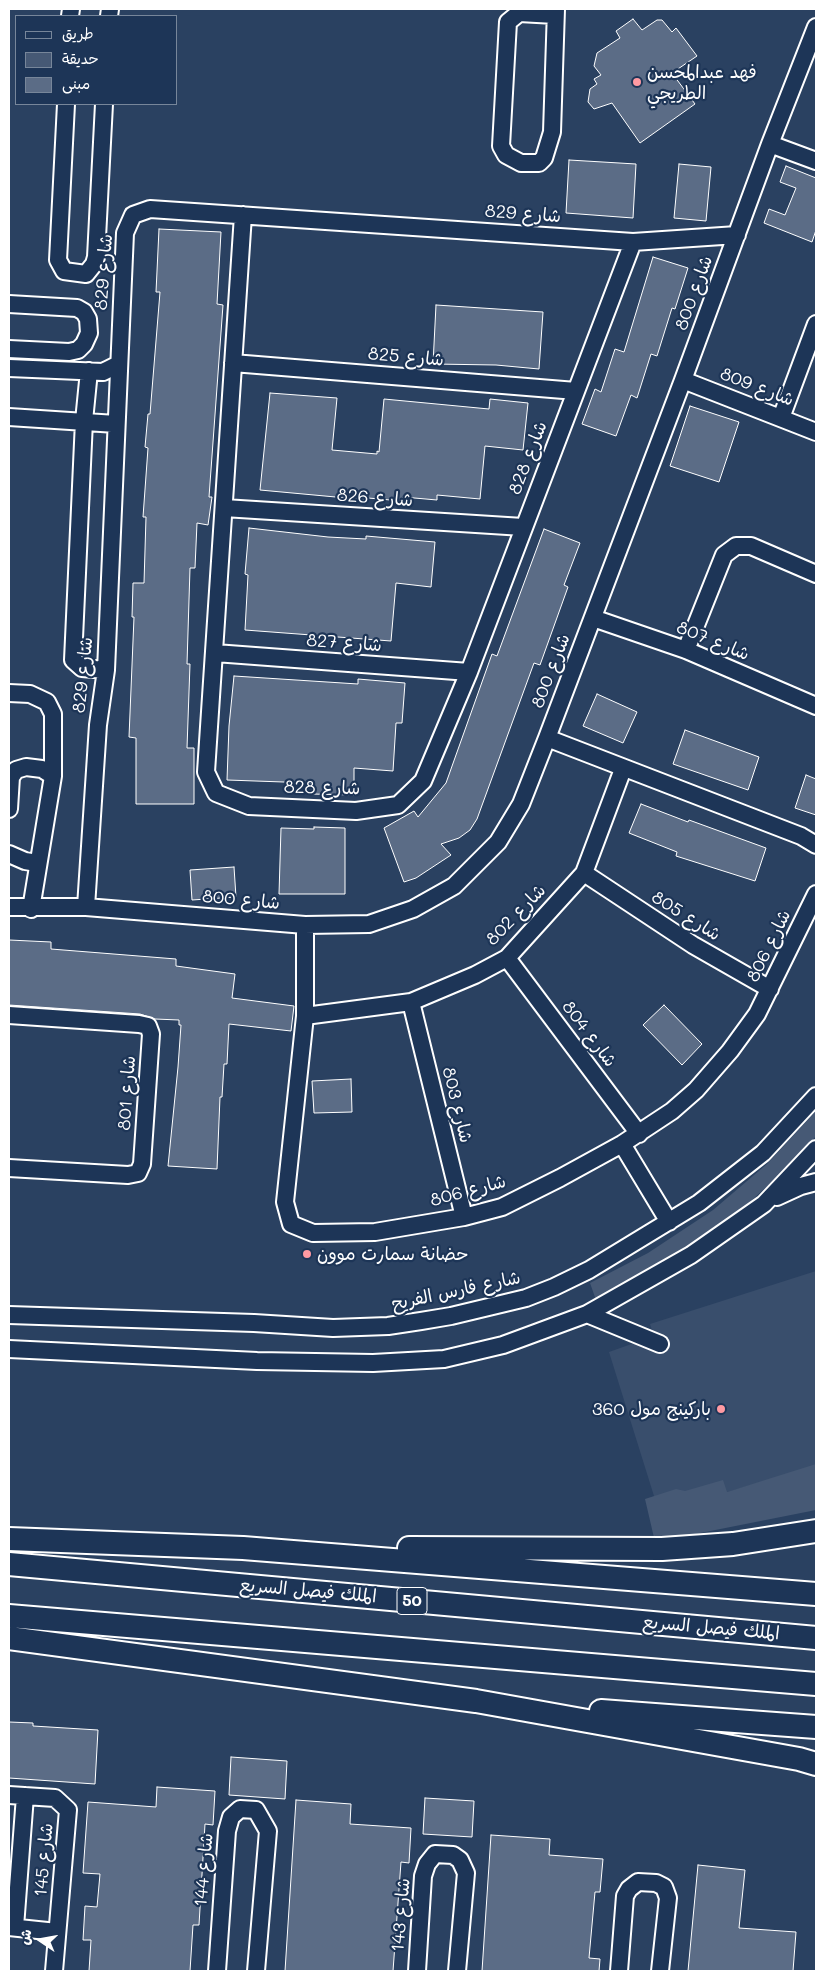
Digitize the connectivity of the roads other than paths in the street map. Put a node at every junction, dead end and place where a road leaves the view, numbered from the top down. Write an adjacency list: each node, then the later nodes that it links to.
1 (555, 12): 1 (street)
2 (816, 27): 5 (street, شارع 800)
3 (66, 105): 4 (street)
4 (104, 105)
5 (770, 144): 6 (street); 8 (street, شارع 800)
6 (816, 161)
7 (243, 215): 9 (street, شارع 829); 13 (street, شارع 828); 14 (street, شارع 829)
8 (737, 235): 9 (street, شارع 829); 17 (street, شارع 800)
9 (633, 242): 18 (street, شارع 828)
10 (9, 304): 12 (street)
11 (816, 324): 20 (street)
12 (9, 349)
13 (233, 363): 18 (street, شارع 825); 24 (street, شارع 828)
14 (119, 364): 16 (street); 22 (street, شارع 829)
15 (9, 368): 16 (street)
16 (89, 372): 21 (street)
17 (683, 380): 20 (street, شارع 809); 27 (street, شارع 800)
18 (576, 391): 25 (street, شارع 828)
19 (9, 417): 21 (street)
20 (780, 418): 23 (street, شارع 809)
21 (84, 421): 22 (street); 30 (street)
22 (116, 424): 30 (street, شارع 829)
23 (816, 432)
24 (224, 508): 25 (street, شارع 826); 29 (street, شارع 828)
25 (523, 527): 31 (street, شارع 828)
26 (816, 574): 28 (street)
27 (593, 618): 28 (street, شارع 807); 34 (street, شارع 800)
28 (686, 650): 33 (street, شارع 807)
29 (215, 653): 31 (street, شارع 827); 31 (street, شارع 828)
30 (106, 670): 43 (street, شارع 829)
31 (469, 672)
32 (9, 693): 36 (street)
33 (816, 706)
34 (547, 738): 35 (street); 46 (street, شارع 800)
35 (623, 769): 38 (street); 41 (street, شارع 802)
36 (53, 776): 37 (street); 40 (street)
37 (9, 809)
38 (816, 845)
39 (9, 854): 40 (street)
40 (37, 863): 45 (street)
41 (584, 873): 47 (street, شارع 802); 48 (street, شارع 805)
42 (816, 894): 48 (street, شارع 806)
43 (86, 907): 45 (street, شارع 800); 46 (street, شارع 800)
44 (9, 908): 45 (street, شارع 800)
45 (31, 909)
46 (305, 925): 51 (street, شارع 806)
47 (507, 958): 49 (street, شارع 802); 53 (street, شارع 804)
48 (770, 989): 53 (street, شارع 806)
49 (411, 1002): 51 (street, شارع 802); 59 (street, شارع 803)
50 (9, 1016): 56 (street, شارع 801)
51 (306, 1016): 59 (street, شارع 806)
52 (816, 1096): 60 (street, شارع فارس الفريح)
53 (638, 1134): 54 (street, شارع 806)
54 (622, 1144): 59 (street, شارع 806); 60 (street)
55 (816, 1149): 58 (street)
56 (9, 1168)
57 (816, 1182): 58 (street)
58 (764, 1204): 61 (street)
59 (464, 1217)
60 (669, 1222): 62 (street, شارع فارس الفريح)
61 (587, 1314): 63 (street); 64 (street)
62 (9, 1315)
63 (660, 1344)
64 (9, 1349)
65 (816, 1530): 67 (highway)
66 (9, 1539): 67 (highway)
67 (243, 1548): 69 (highway)
68 (9, 1564): 72 (highway, الملك فيصل السريع / 50)
69 (816, 1594)
70 (9, 1616): 73 (highway)
71 (9, 1638): 74 (highway)
72 (816, 1638)
73 (816, 1684)
74 (476, 1701): 75 (highway); 76 (highway)
75 (816, 1727)
76 (816, 1764)
77 (9, 1795): 78 (street, شارع 145)
78 (25, 1796): 79 (street, شارع 145); 80 (street, شارع 145)
79 (12, 1927): 80 (street, شارع 145)
80 (58, 1932): 81 (street, شارع 145)
81 (54, 1971)
82 (217, 1971): 83 (street, شارع 144)
83 (256, 1971)
84 (417, 1971): 85 (street, شارع 143)
85 (457, 1971)
86 (619, 1971): 87 (street)
87 (660, 1971)

